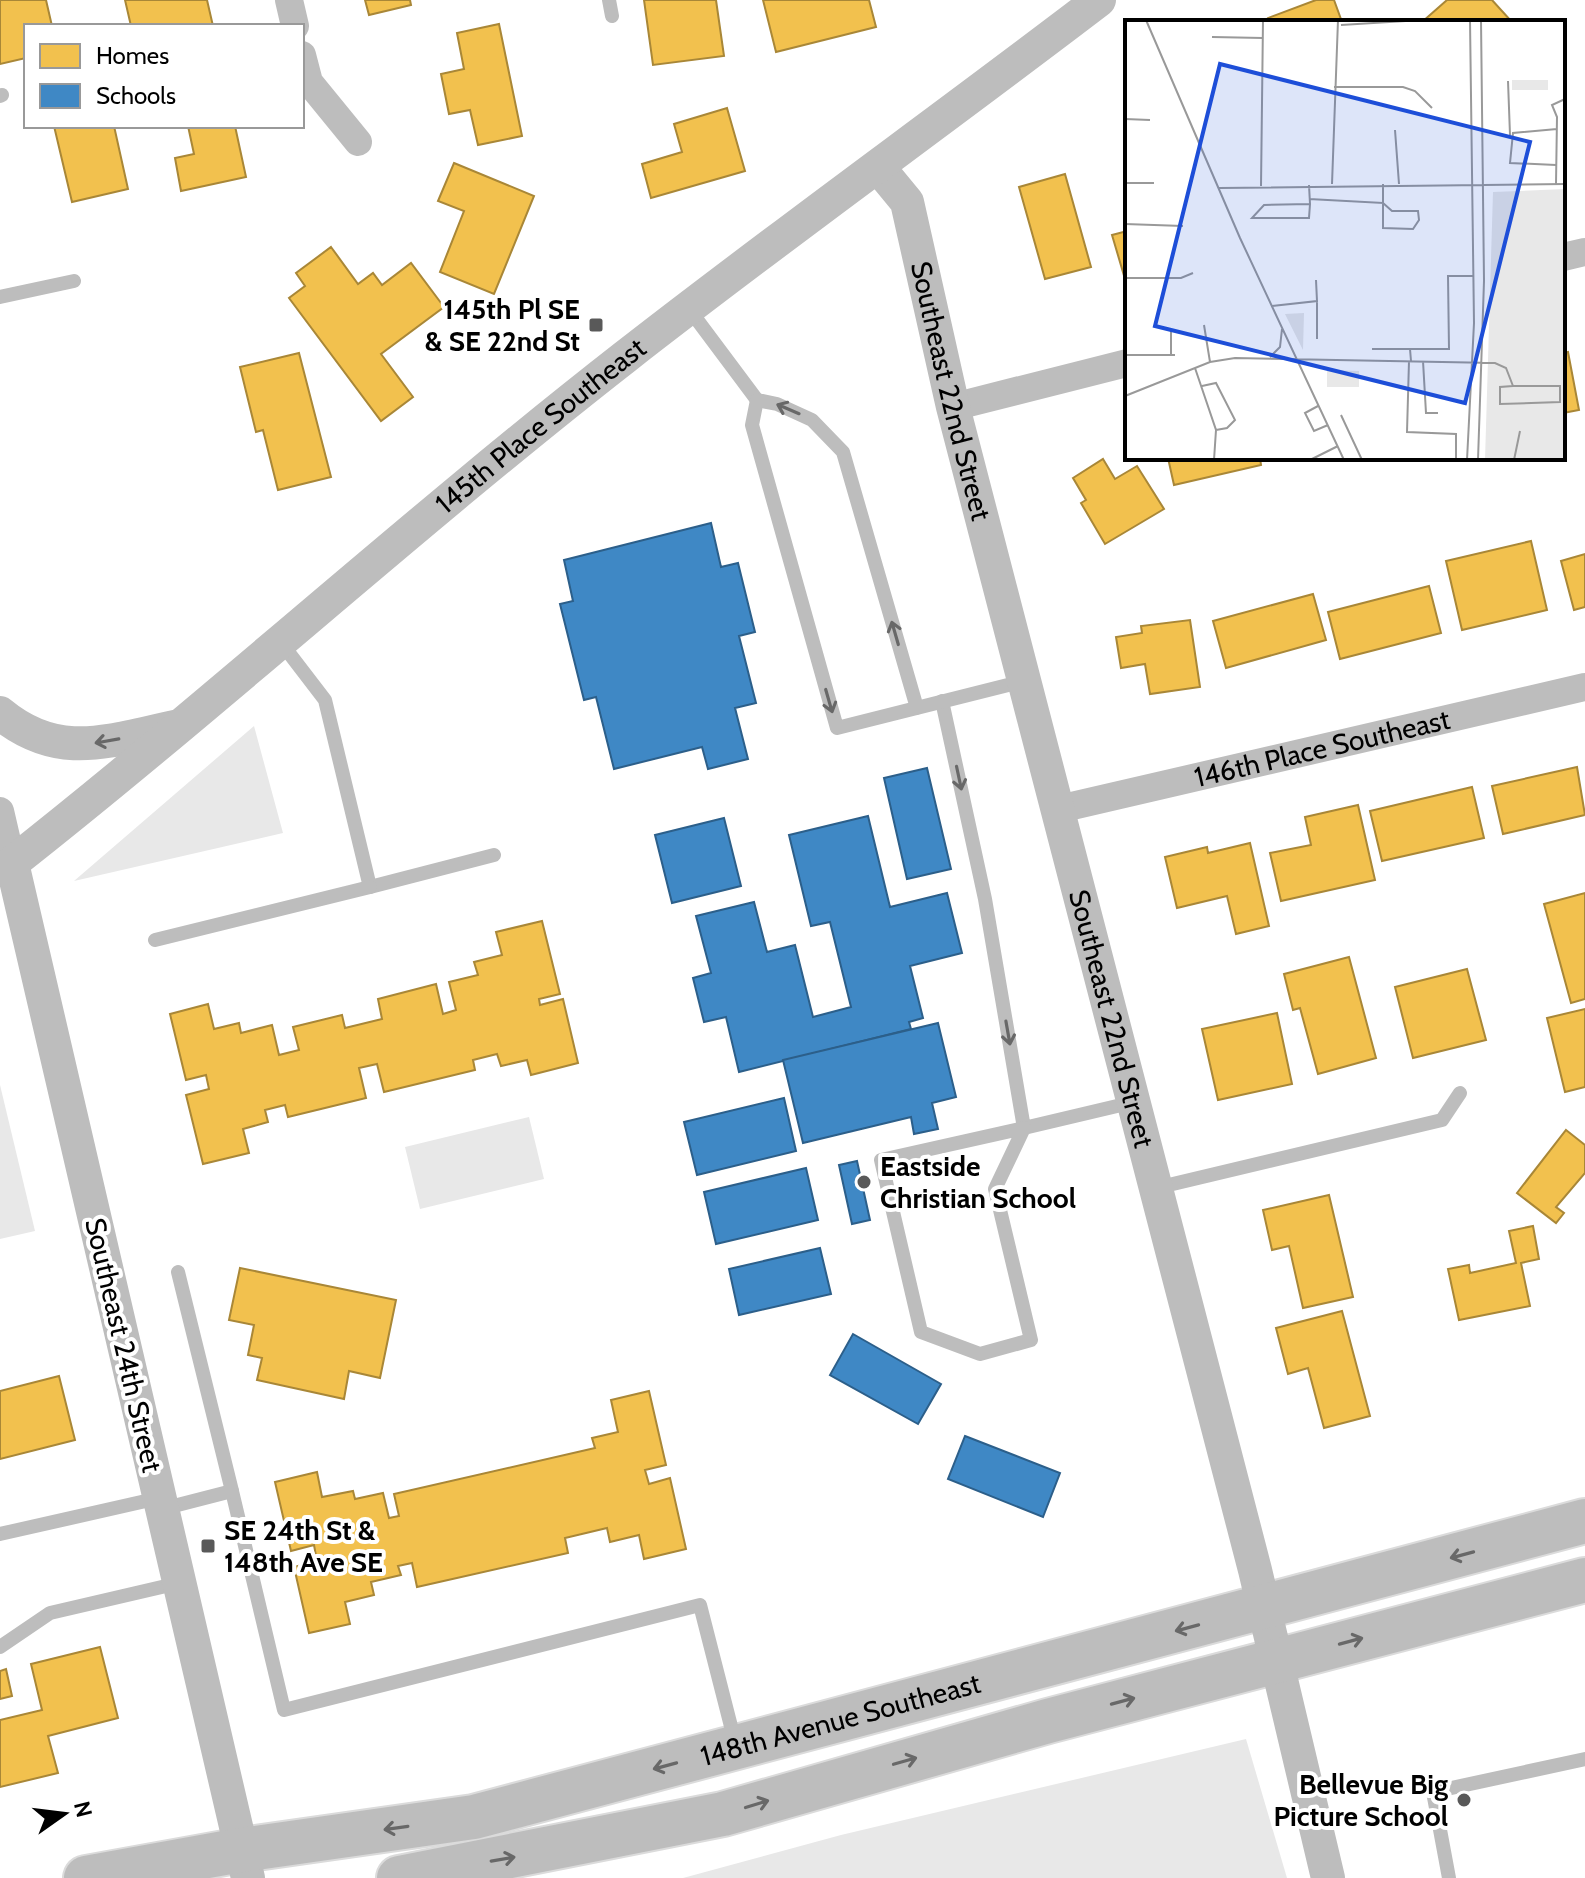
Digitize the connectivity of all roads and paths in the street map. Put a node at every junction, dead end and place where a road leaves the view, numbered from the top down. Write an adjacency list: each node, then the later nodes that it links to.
1 (289, 0): 5 (street)
2 (609, 0): 4 (lane)
3 (1099, 0): 8 (street, 145th Place Southeast)
4 (612, 16)
5 (295, 24)
6 (304, 63): 7 (street)
7 (358, 142)
8 (879, 168): 13 (street, 145th Place Southeast); 16 (street, Southeast 22nd Street)
9 (1585, 252): 10 (street)
10 (1565, 257)
11 (74, 281): 12 (lane)
12 (0, 297)
13 (689, 308): 15 (lane); 17 (street, 145th Place Southeast)
14 (1125, 364): 16 (street)
15 (757, 400): 21 (lane, one-way to 15); 21 (lane, one-way to 21)
16 (953, 407): 18 (street, Southeast 22nd Street)
17 (279, 640): 23 (street, 145th Place Southeast); 28 (lane)
18 (1024, 681): 20 (lane); 24 (street, Southeast 22nd Street)
19 (1585, 687): 24 (street, 146th Place Southeast)
20 (942, 701): 21 (lane); 32 (lane, one-way to 32)
21 (917, 708)
22 (0, 713): 23 (street, one-way to 22)
23 (184, 725): 27 (street, 145th Place Southeast)
24 (1059, 809): 31 (street, Southeast 22nd Street)
25 (0, 811): 27 (street, Southeast 24th Street)
26 (494, 855): 28 (lane)
27 (6, 867): 36 (street, Southeast 24th Street)
28 (370, 887): 29 (lane)
29 (155, 940)
30 (1460, 1093): 33 (lane)
31 (1134, 1102): 32 (lane); 33 (street, Southeast 22nd Street)
32 (1024, 1128): 32 (lane)
33 (1156, 1188): 41 (street, Southeast 22nd Street)
34 (178, 1272): 35 (lane)
35 (232, 1491): 36 (lane); 44 (lane)
36 (160, 1503): 38 (lane); 40 (street, Southeast 24th Street)
37 (1585, 1521): 41 (main road, 148th Avenue Southeast, one-way to 41)
38 (0, 1534)
39 (1585, 1580): 43 (main road, 148th Avenue Southeast, one-way to 39)
40 (179, 1583): 42 (lane); 46 (street, Southeast 24th Street)
41 (1262, 1608): 43 (street, Southeast 22nd Street); 44 (main road, 148th Avenue Southeast, one-way to 44)
42 (0, 1647)
43 (1275, 1661): 48 (main road, 148th Avenue Southeast, one-way to 43); 49 (street, Southeast 22nd Street)
44 (736, 1747): 46 (main road, 148th Avenue Southeast, one-way to 46)
45 (1585, 1759): 50 (lane)
46 (244, 1864): 47 (main road, 148th Avenue Southeast)
47 (86, 1878)
48 (399, 1878)
49 (1328, 1878)
50 (1449, 1878)

